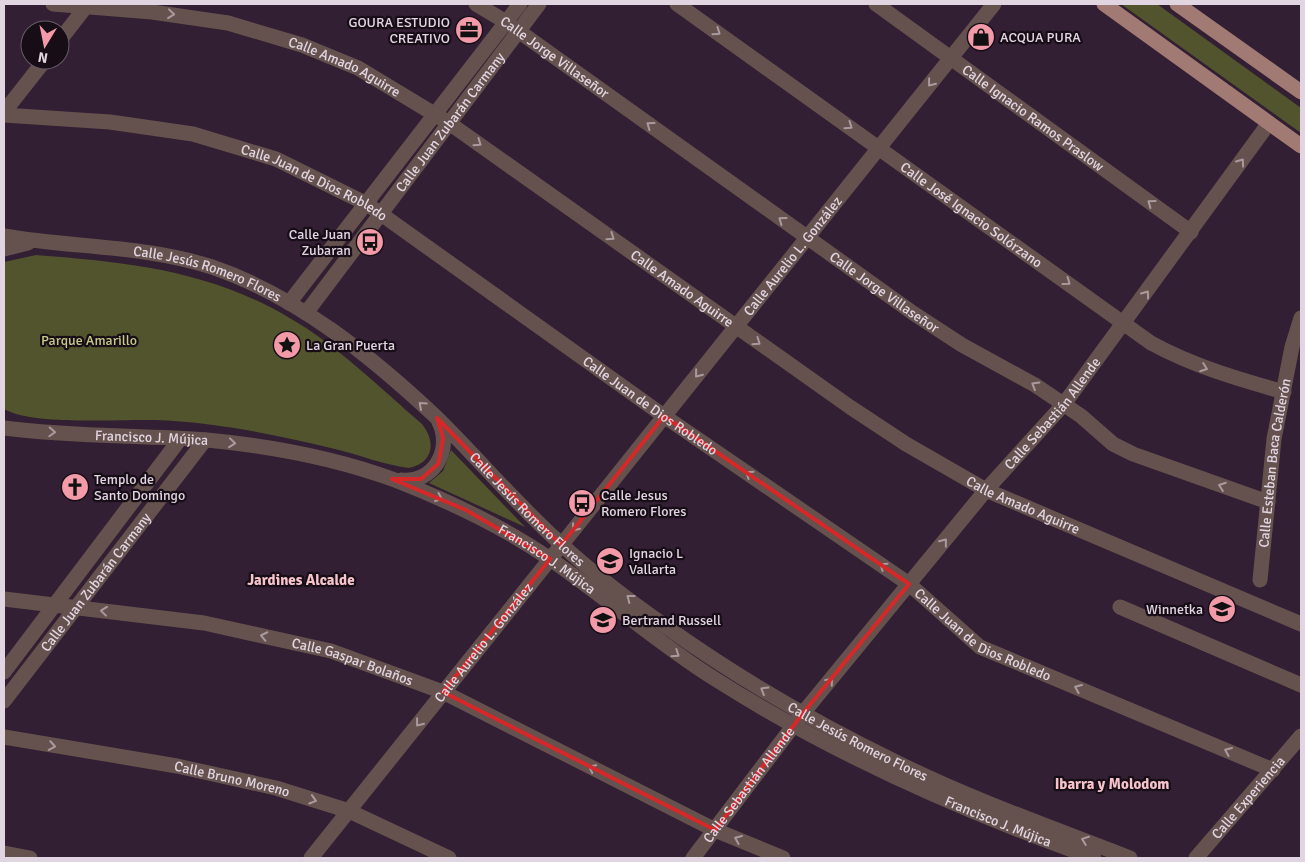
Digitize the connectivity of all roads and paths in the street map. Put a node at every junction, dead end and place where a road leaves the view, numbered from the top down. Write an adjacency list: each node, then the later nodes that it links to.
1 (53, 4): 10 (street, Calle Amado Aguirre)
2 (476, 4): 12 (street, Calle Jorge Villaseñor)
3 (520, 4): 12 (street, Calle Juan Zubarán Carmany)
4 (539, 4): 12 (street, Calle Juan Zubarán Carmany)
5 (677, 4): 21 (street, Calle José Ignacio Solórzano, one-way to 21)
6 (876, 4): 13 (street, Calle Ignacio Ramos Praslow)
7 (994, 4): 13 (street, Calle Aurelio L. González)
8 (1104, 4): 19 (main road)
9 (1177, 4): 15 (main road)
10 (87, 5): 11 (street); 17 (street, Calle Amado Aguirre, one-way to 17)
11 (70, 27)
12 (512, 27): 17 (street, Calle Juan Zubarán Carmany); 18 (street, Calle Juan Zubarán Carmany); 26 (street, Calle Jorge Villaseñor, one-way to 12)
13 (952, 57): 21 (street, Calle Aurelio L. González, one-way to 21); 24 (street, Calle Ignacio Ramos Praslow, one-way to 13)
14 (37, 70): 16 (street)
15 (1300, 88)
16 (4, 114): 22 (street, Calle Juan de Dios Robledo)
17 (436, 114): 18 (street, Calle Amado Aguirre); 22 (street, Calle Juan Zubarán Carmany)
18 (450, 123): 23 (street, Calle Juan Zubarán Carmany); 33 (street, Calle Amado Aguirre, one-way to 33)
19 (1269, 124): 20 (main road); 24 (street, Calle Sebastián Allende, one-way to 19)
20 (1301, 146)
21 (879, 148): 26 (street, Calle Aurelio L. González); 32 (street, Calle José Ignacio Solórzano, one-way to 32)
22 (367, 204): 23 (street, Calle Juan de Dios Robledo); 29 (street, Calle Juan Zubarán Carmany)
23 (381, 213): 30 (street, Calle Juan Zubarán Carmany); 36 (street, Calle Juan de Dios Robledo)
24 (1191, 232): 32 (street, Calle Sebastián Allende, one-way to 24)
25 (4, 236): 27 (street, Calle Jesús Romero Flores)
26 (807, 238): 33 (street, Calle Aurelio L. González); 35 (street, Calle Jorge Villaseñor, one-way to 26)
27 (36, 242): 28 (street); 29 (street, Calle Jesús Romero Flores)
28 (4, 249)
29 (289, 303): 30 (street, Calle Jesús Romero Flores)
30 (306, 312): 37 (street, Calle Jesús Romero Flores, one-way to 30)
31 (1301, 318): 34 (street, Calle Esteban Baca Calderón)
32 (1125, 324): 34 (street, Calle José Ignacio Solórzano, one-way to 34); 35 (street, Calle Sebastián Allende)
33 (736, 326): 36 (street, Calle Aurelio L. González, one-way to 36); 42 (street, Calle Amado Aguirre, one-way to 42)
34 (1284, 392): 43 (street, Calle Esteban Baca Calderón)
35 (1064, 404): 42 (street, Calle Sebastián Allende); 43 (street, Calle Jorge Villaseñor, one-way to 35)
36 (664, 416): 44 (street, Calle Aurelio L. González, one-way to 44); 47 (street, Calle Juan de Dios Robledo, one-way to 36)
37 (437, 418): 41 (street); 44 (street, Calle Jesús Romero Flores)
38 (5, 428): 39 (street, Francisco J. Mújica, one-way to 39)
39 (180, 439): 40 (street, Francisco J. Mújica); 49 (street, Calle Juan Zubarán Carmany)
40 (205, 440): 41 (street, Francisco J. Mújica, one-way to 41); 51 (street, Calle Juan Zubarán Carmany)
41 (392, 479): 45 (street, Francisco J. Mújica, one-way to 45)
42 (986, 490): 47 (street, Calle Sebastián Allende, one-way to 42); 52 (street, Calle Amado Aguirre)
43 (1268, 502): 46 (street, Calle Esteban Baca Calderón)
44 (561, 545): 45 (street, Calle Aurelio L. González); 57 (street, Calle Jesús Romero Flores, one-way to 44)
45 (550, 559): 55 (street, Calle Aurelio L. González); 58 (street, Francisco J. Mújica, one-way to 58)
46 (1260, 580)
47 (909, 584): 57 (street, Calle Sebastián Allende, one-way to 47); 61 (street, Calle Juan de Dios Robledo, one-way to 47)
48 (4, 600): 49 (street, Calle Gaspar Bolaños)
49 (56, 606): 51 (street, Calle Gaspar Bolaños); 53 (street, Calle Juan Zubarán Carmany)
50 (1120, 607): 54 (street)
51 (76, 608): 55 (street, Calle Gaspar Bolaños, one-way to 51); 56 (street, Calle Juan Zubarán Carmany)
52 (1301, 624)
53 (4, 672)
54 (1301, 685)
55 (443, 692): 62 (street, Calle Aurelio L. González, one-way to 62); 63 (street, Calle Gaspar Bolaños, one-way to 55)
56 (4, 701)
57 (803, 713): 58 (street, Calle Sebastián Allende); 71 (street, Calle Jesús Romero Flores, one-way to 57)
58 (793, 726): 63 (street, Calle Sebastián Allende); 70 (street, Francisco J. Mújica)
59 (1301, 736): 61 (street, Calle Experiencia)
60 (4, 737): 62 (street, Calle Bruno Moreno, one-way to 62)
61 (1273, 770): 72 (street, Calle Experiencia)
62 (349, 811): 66 (street, Calle Aurelio L. González); 67 (street, Calle Bruno Moreno)
63 (715, 830): 68 (street, Calle Sebastián Allende); 69 (street, Calle Gaspar Bolaños, one-way to 63)
64 (4, 853): 65 (street)
65 (30, 858)
66 (311, 858)
67 (449, 858)
68 (693, 858)
69 (783, 858)
70 (1094, 858)
71 (1130, 858)
72 (1196, 858)

